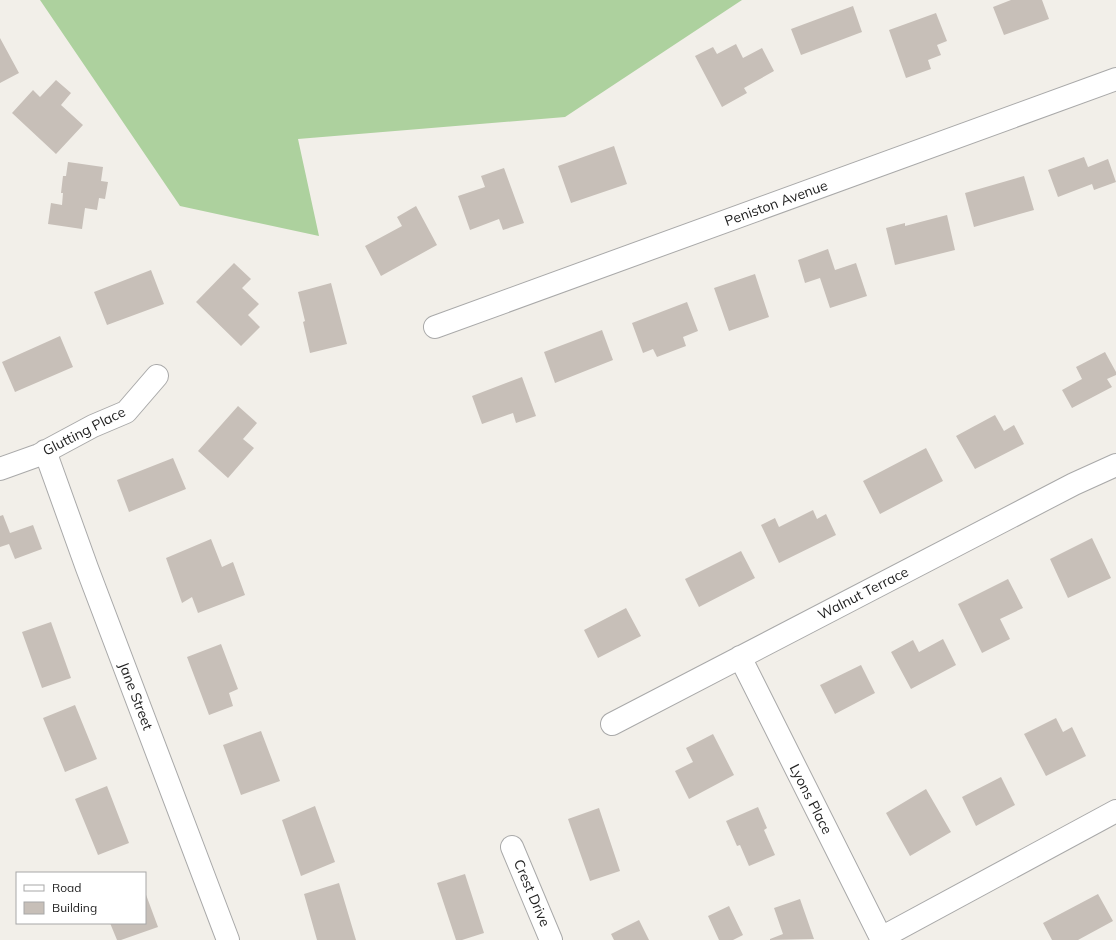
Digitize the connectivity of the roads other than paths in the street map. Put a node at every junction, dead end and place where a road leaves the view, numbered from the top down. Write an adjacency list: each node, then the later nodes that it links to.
1 (1116, 79): 2 (street, Peniston Avenue)
2 (435, 328)
3 (157, 376): 4 (street, Glutting Place)
4 (45, 451): 6 (street, Glutting Place); 12 (street, Jane Street)
5 (1116, 465): 7 (street, Walnut Terrace)
6 (0, 469)
7 (740, 657): 8 (street, Walnut Terrace); 11 (street, Lyons Place)
8 (612, 724)
9 (1116, 811): 11 (street)
10 (512, 846): 13 (street, Crest Drive)
11 (881, 939)
12 (228, 940)
13 (551, 940)

